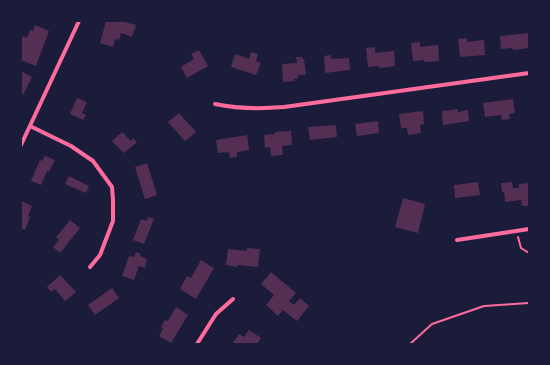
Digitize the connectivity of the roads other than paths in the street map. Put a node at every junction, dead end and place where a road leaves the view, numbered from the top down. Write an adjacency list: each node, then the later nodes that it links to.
1 (79, 21): 4 (street)
2 (529, 73): 3 (street)
3 (215, 104)
4 (30, 126): 5 (street); 8 (street)
5 (21, 145)
6 (529, 229): 7 (street)
7 (457, 240)
8 (90, 267)
9 (233, 299): 11 (street)
10 (529, 303): 12 (lane)
11 (197, 344)
12 (410, 344)

